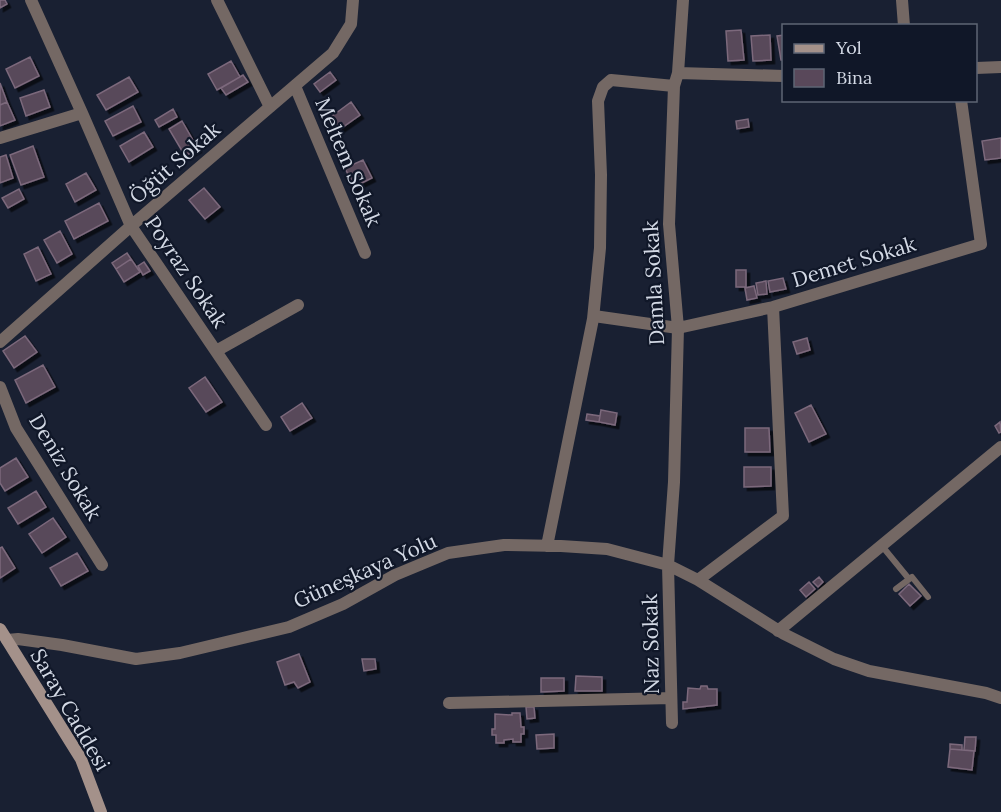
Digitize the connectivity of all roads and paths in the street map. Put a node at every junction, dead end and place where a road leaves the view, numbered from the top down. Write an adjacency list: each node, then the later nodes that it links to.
1 (31, 0): 15 (street, Poyraz Sokak)
2 (217, 0): 14 (street)
3 (353, 0): 11 (street, Öğüt Sokak)
4 (683, 0): 9 (street, Damla Sokak)
5 (902, 0): 6 (street)
6 (904, 24)
7 (1001, 67): 8 (street)
8 (977, 68)
9 (678, 73): 10 (street); 12 (street, Damla Sokak)
10 (782, 76)
11 (295, 86): 14 (street, Öğüt Sokak); 18 (street, Meltem Sokak)
12 (674, 86): 21 (street); 22 (street, Damla Sokak)
13 (961, 102): 20 (street, Demet Sokak)
14 (270, 107): 17 (street, Öğüt Sokak)
15 (82, 112): 16 (street); 17 (street, Poyraz Sokak)
16 (0, 138)
17 (131, 226): 23 (street, Öğüt Sokak); 24 (street, Poyraz Sokak)
18 (365, 253)
19 (298, 305): 24 (street)
20 (773, 307): 22 (street, Demet Sokak); 33 (street)
21 (594, 316): 22 (street, Demet Sokak); 29 (street)
22 (678, 328): 31 (street, Damla Sokak)
23 (0, 342)
24 (216, 351): 26 (street, Poyraz Sokak)
25 (0, 387): 30 (street, Deniz Sokak)
26 (266, 425)
27 (1001, 447): 28 (street)
28 (881, 545): 32 (lane); 36 (street)
29 (547, 546): 31 (street, Güneşkaya Yolu); 37 (street, Güneşkaya Yolu)
30 (102, 565)
31 (669, 565): 33 (street, Güneşkaya Yolu); 38 (street, Naz Sokak)
32 (909, 579): 34 (lane); 35 (lane)
33 (698, 580): 36 (street, Güneşkaya Yolu)
34 (896, 589)
35 (928, 597)
36 (778, 631): 39 (street, Güneşkaya Yolu)
37 (3, 635): 42 (street, Saray Caddesi)
38 (671, 698): 40 (street); 41 (street, Naz Sokak)
39 (1001, 698)
40 (449, 703)
41 (672, 723)
42 (101, 812)

